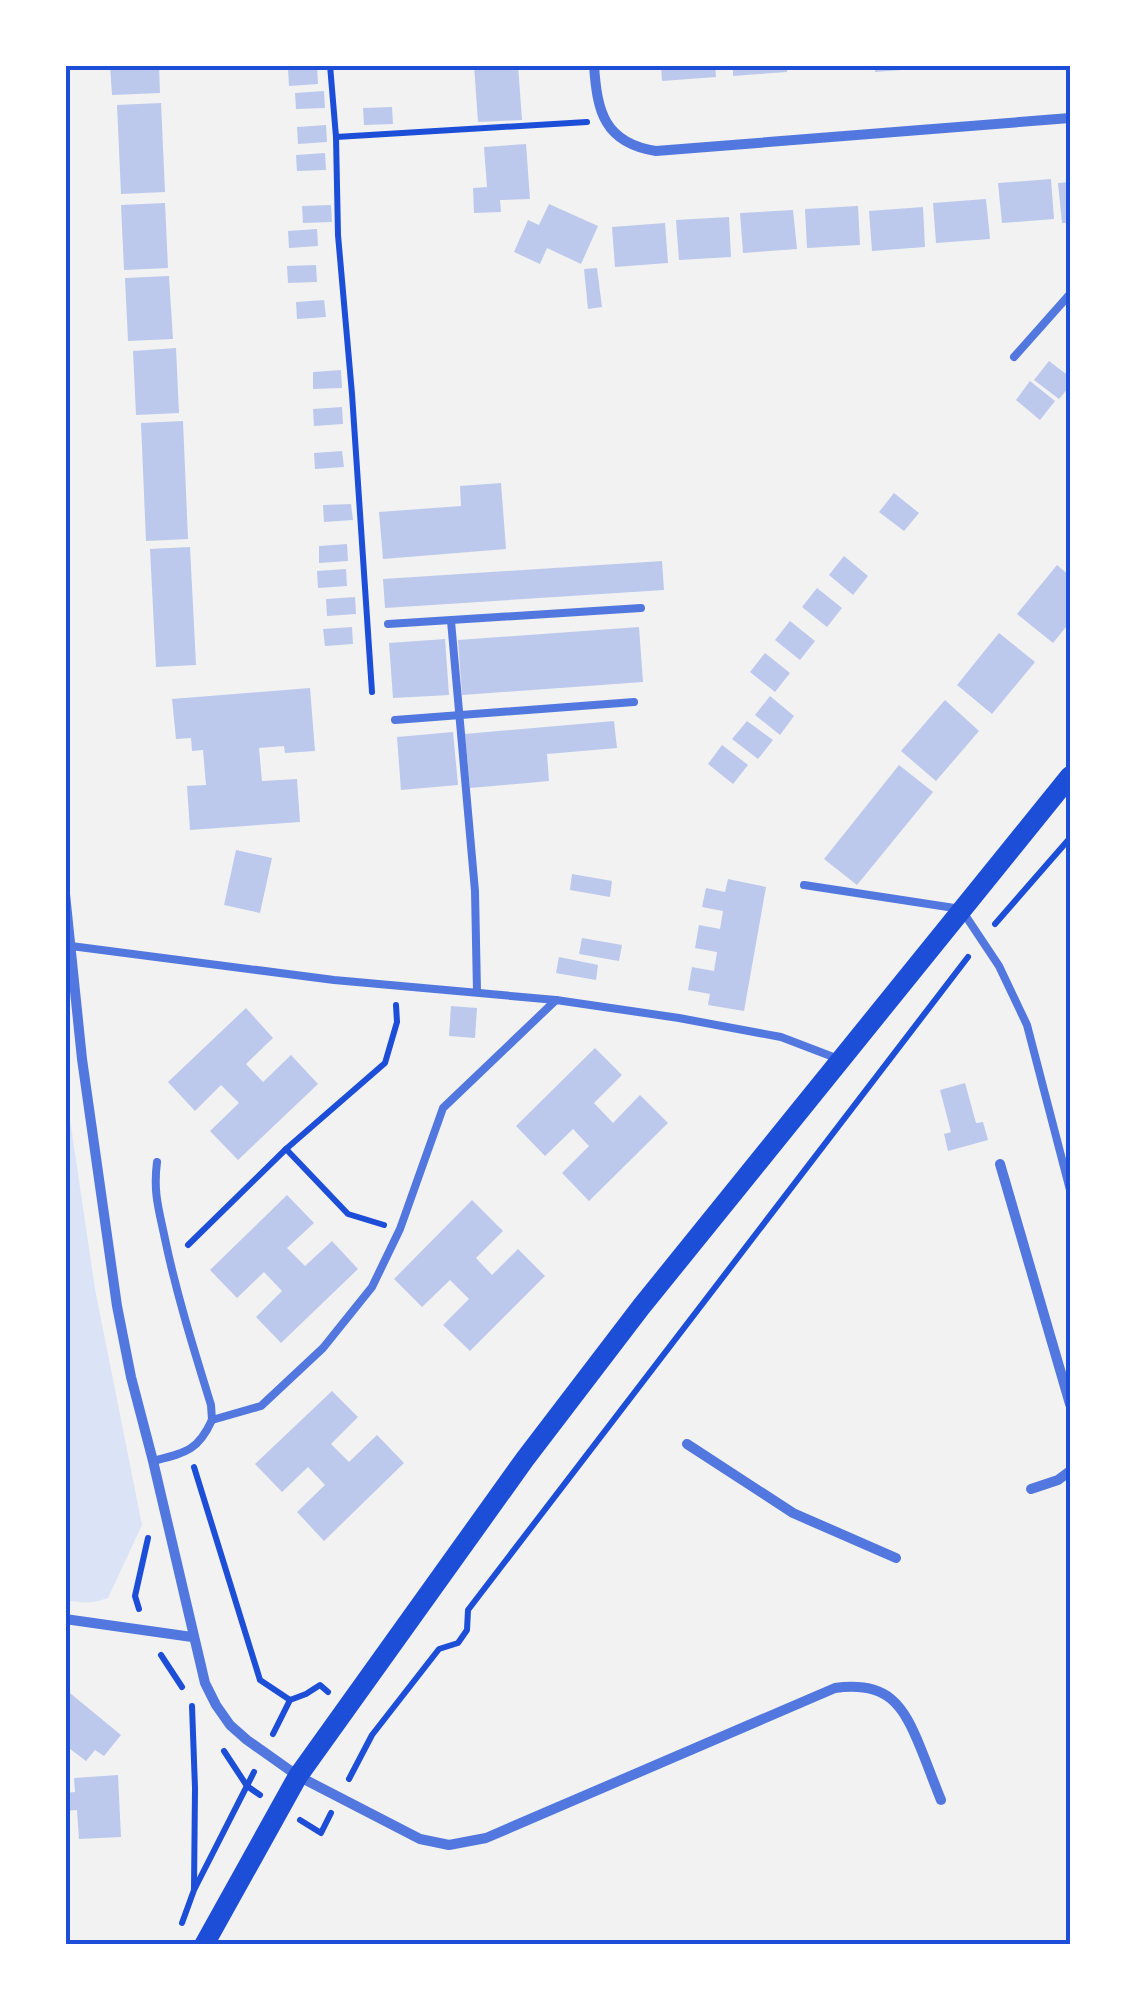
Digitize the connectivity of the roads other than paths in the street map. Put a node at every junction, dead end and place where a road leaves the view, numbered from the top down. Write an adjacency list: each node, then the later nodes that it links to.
1 (594, 65): 2 (street)
2 (1070, 118)
3 (1070, 294): 4 (lane)
4 (1014, 357)
5 (641, 608): 6 (lane)
6 (451, 620): 7 (lane); 9 (lane)
7 (388, 624)
8 (634, 702): 9 (lane)
9 (459, 714): 10 (lane); 16 (lane)
10 (395, 720)
11 (1070, 776): 14 (main road)
12 (804, 885): 14 (lane)
13 (65, 894): 15 (street)
14 (961, 909): 18 (main road); 21 (lane)
15 (70, 946): 16 (lane); 25 (street)
16 (477, 992): 17 (lane)
17 (556, 1000): 18 (lane); 23 (lane)
18 (840, 1059): 31 (main road)
19 (158, 1162): 23 (lane)
20 (1000, 1164): 22 (street)
21 (1070, 1190)
22 (1070, 1404)
23 (212, 1420): 25 (lane)
24 (687, 1444): 28 (street)
25 (153, 1461): 30 (street)
26 (1070, 1471): 27 (street)
27 (1031, 1489)
28 (896, 1558)
29 (65, 1618): 30 (street)
30 (192, 1637): 31 (street)
31 (298, 1776): 32 (street); 33 (main road)
32 (941, 1800)
33 (204, 1945)

